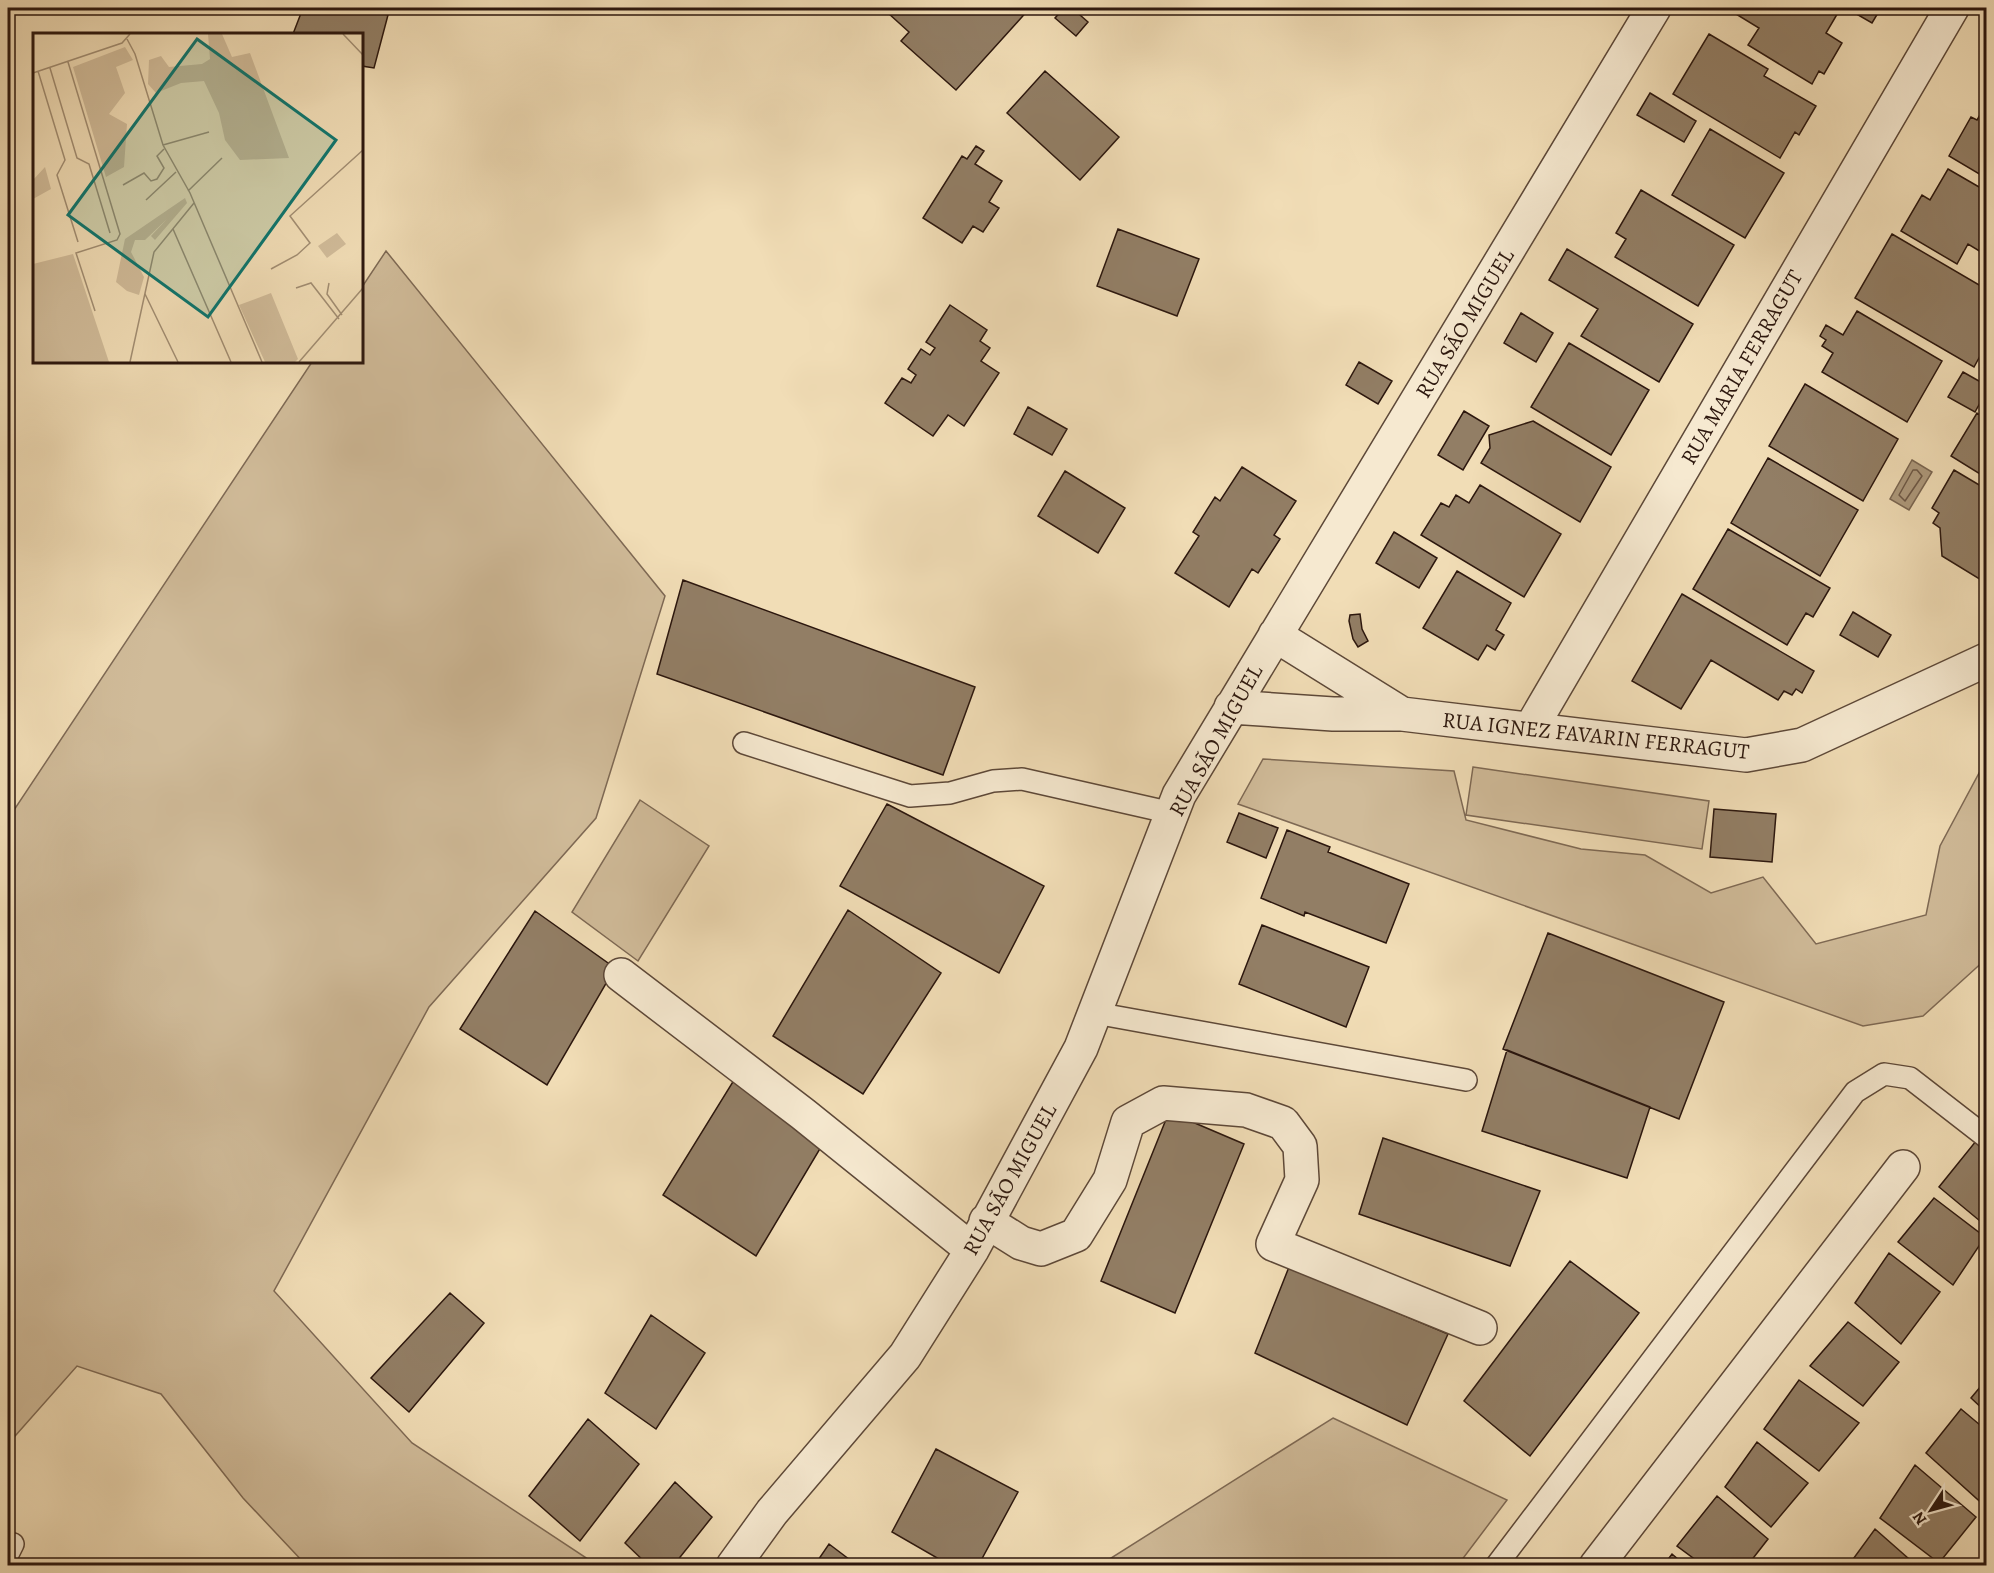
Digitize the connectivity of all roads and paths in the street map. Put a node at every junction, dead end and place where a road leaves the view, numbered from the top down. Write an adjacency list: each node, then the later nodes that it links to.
1 (1654, 8): 3 (street, RUA SÃO MIGUEL)
2 (1952, 8): 7 (street, RUA MARIA FERRAGUT)
3 (1275, 635): 5 (street, RUA SÃO MIGUEL); 6 (street, RUA IGNEZ FAVARIN FERRAGUT)
4 (1986, 660): 7 (street, RUA IGNEZ FAVARIN FERRAGUT)
5 (1231, 707): 6 (street, RUA IGNEZ FAVARIN FERRAGUT); 9 (street, RUA SÃO MIGUEL)
6 (1402, 714): 7 (street, RUA IGNEZ FAVARIN FERRAGUT)
7 (1531, 728)
8 (744, 742): 9 (lane)
9 (1172, 813): 11 (street, RUA SÃO MIGUEL)
10 (621, 975): 16 (street)
11 (1095, 1013): 12 (lane); 15 (street, RUA SÃO MIGUEL)
12 (1466, 1080)
13 (1986, 1137): 19 (lane)
14 (1903, 1167): 20 (street)
15 (986, 1221): 16 (street, RUA SÃO MIGUEL); 17 (street)
16 (972, 1250): 18 (street, RUA SÃO MIGUEL)
17 (1480, 1328)
18 (733, 1566)
19 (1496, 1566)
20 (1596, 1566)

